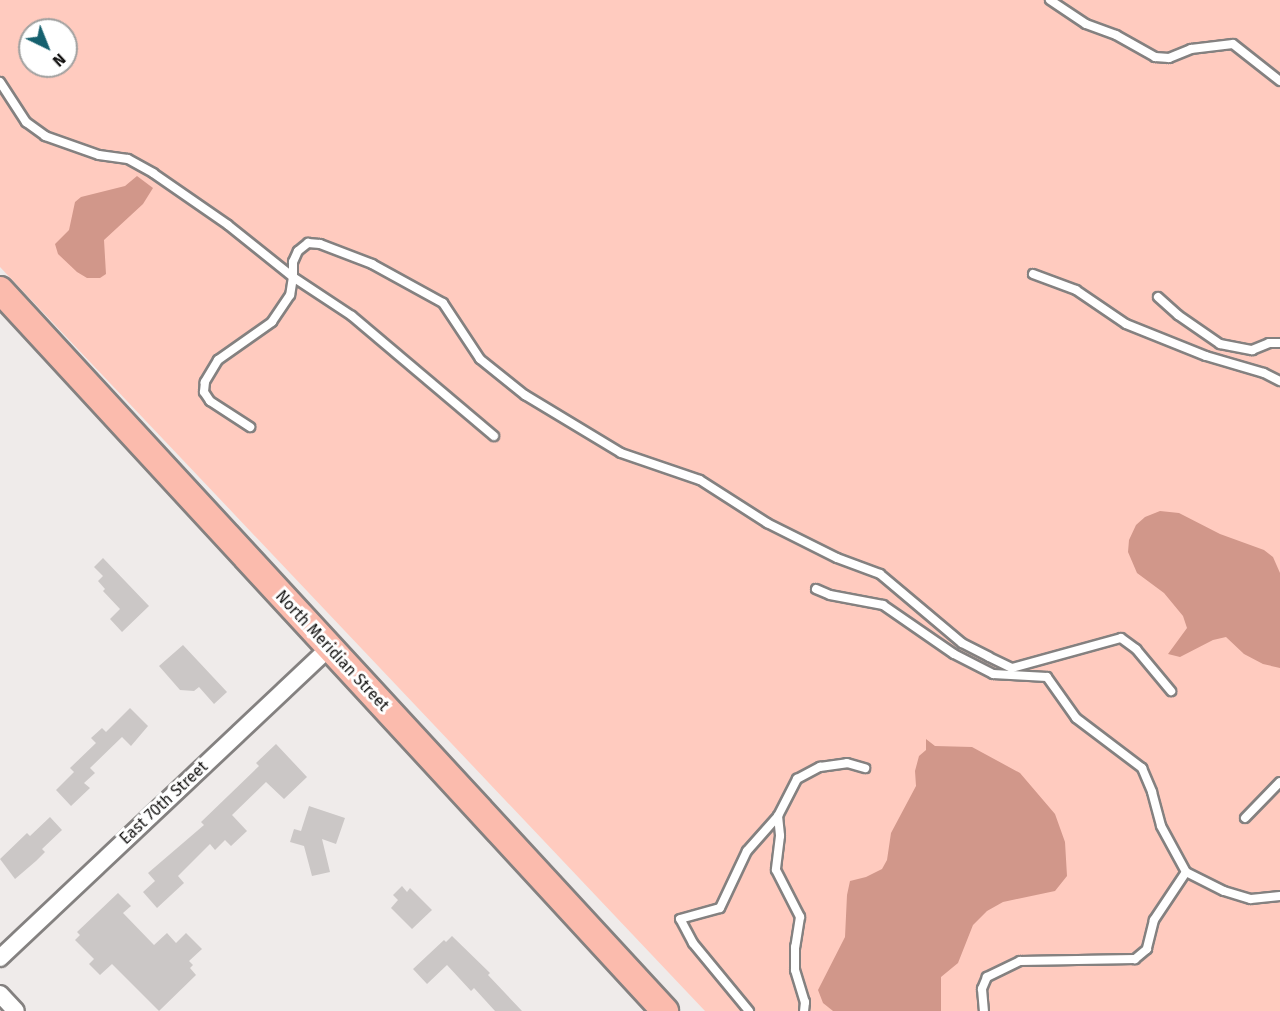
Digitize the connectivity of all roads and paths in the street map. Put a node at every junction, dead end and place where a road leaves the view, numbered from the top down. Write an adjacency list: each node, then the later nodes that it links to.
1 (1050, 0): 2 (lane)
2 (1280, 81)
3 (0, 82): 5 (lane)
4 (1033, 274): 9 (lane)
5 (293, 277): 10 (lane); 11 (lane); 14 (lane)
6 (0, 290): 13 (main road, North Meridian Street)
7 (1158, 297): 8 (lane)
8 (1280, 343)
9 (1280, 381)
10 (250, 427)
11 (494, 435)
12 (816, 589): 19 (lane)
13 (329, 648): 21 (street, East 70th Street); 24 (main road, North Meridian Street)
14 (1171, 691)
15 (865, 768): 17 (lane)
16 (1280, 782): 18 (lane)
17 (778, 816): 25 (lane); 26 (lane)
18 (1245, 818)
19 (1186, 872): 20 (lane); 27 (lane)
20 (1280, 896)
21 (0, 958)
22 (0, 994): 23 (street)
23 (16, 1011)
24 (665, 1011)
25 (749, 1011)
26 (804, 1011)
27 (984, 1011)

